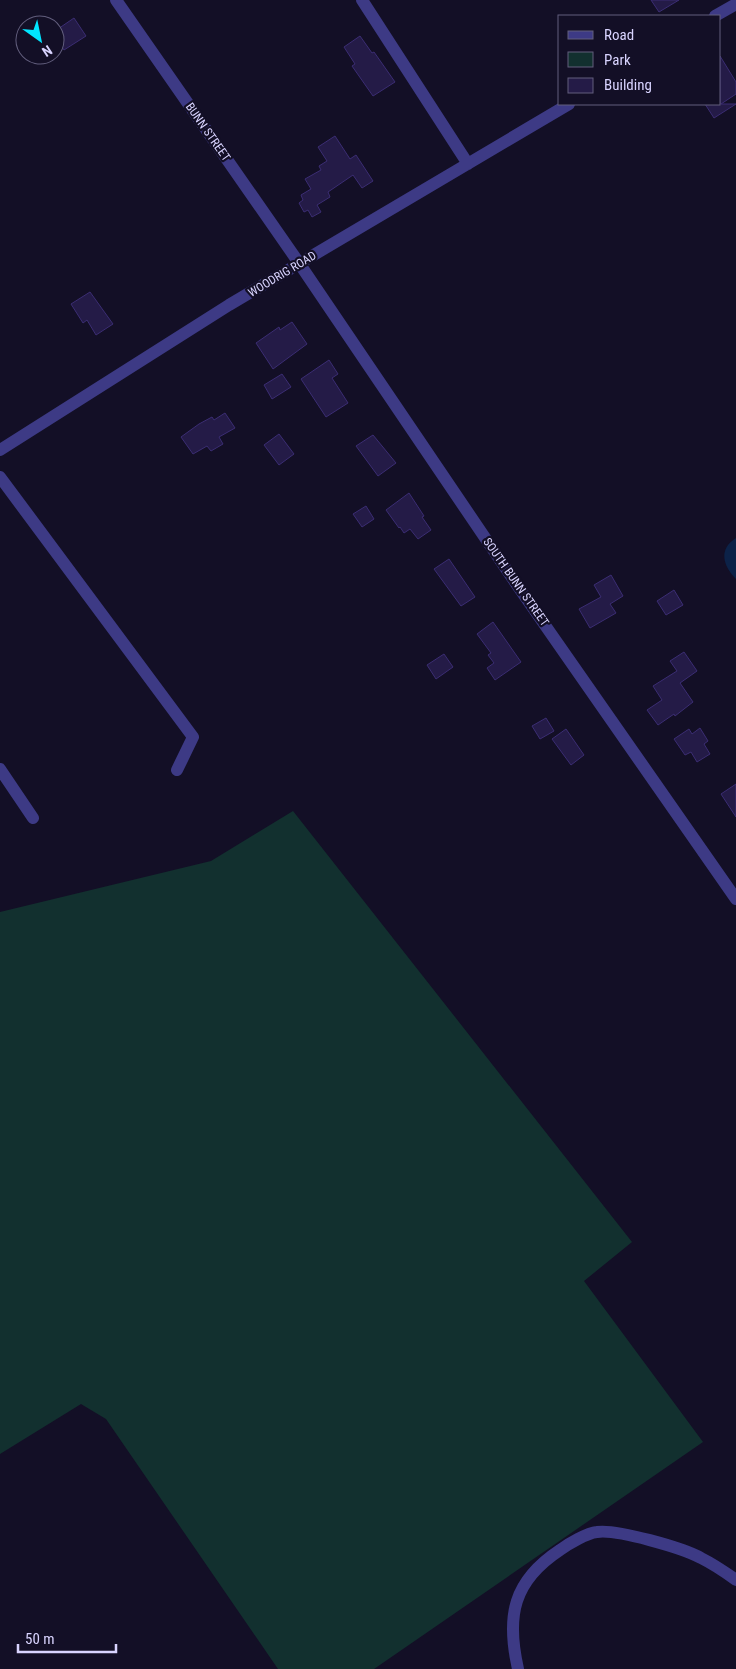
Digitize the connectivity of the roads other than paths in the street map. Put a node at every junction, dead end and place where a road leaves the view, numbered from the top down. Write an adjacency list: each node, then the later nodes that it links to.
1 (116, 0): 7 (street, BUNN STREET)
2 (362, 0): 6 (street)
3 (736, 1): 4 (street)
4 (716, 15)
5 (567, 105): 6 (street, WOODRIG ROAD)
6 (468, 164): 7 (street, WOODRIG ROAD)
7 (300, 263): 8 (street, WOODRIG ROAD); 13 (street, SOUTH BUNN STREET)
8 (0, 450)
9 (0, 477): 11 (street)
10 (0, 769): 12 (street)
11 (177, 770)
12 (33, 818)
13 (736, 899)
14 (736, 1580): 15 (street)
15 (518, 1669)

